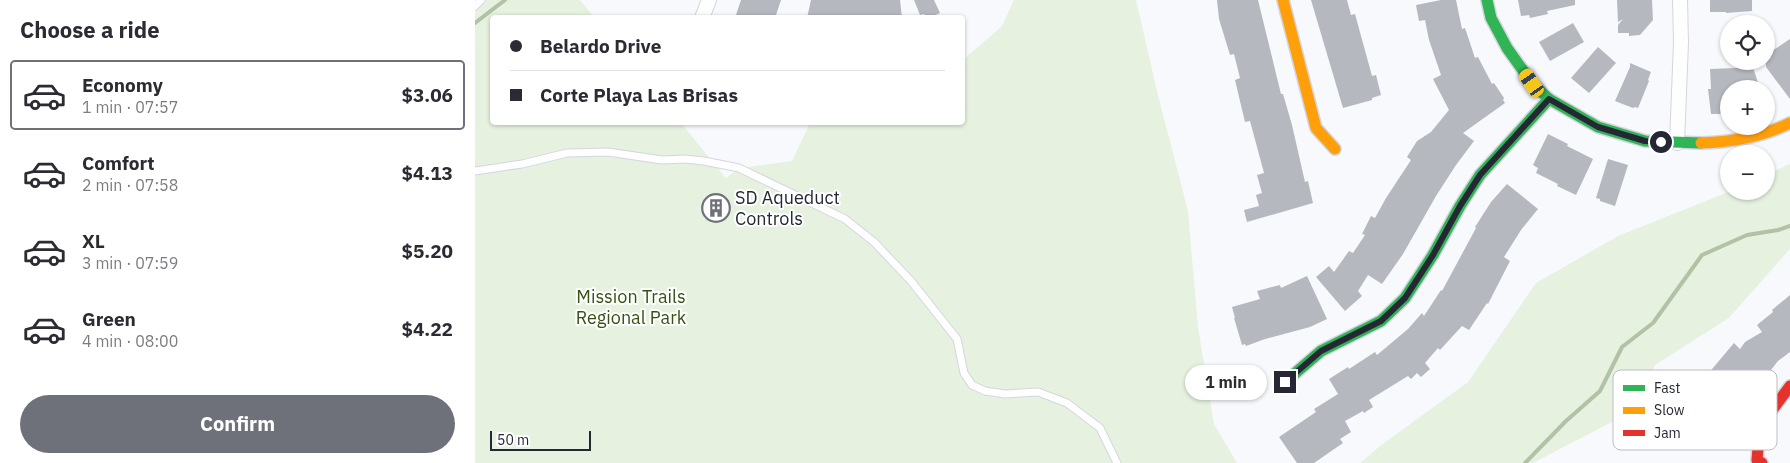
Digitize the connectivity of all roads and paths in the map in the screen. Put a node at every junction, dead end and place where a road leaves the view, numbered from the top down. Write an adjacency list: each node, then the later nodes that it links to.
1 (481, 0): 6 (lane)
2 (709, 0): 7 (street)
3 (1283, 0): 11 (street)
4 (1487, 0): 8 (street)
5 (1680, 0): 10 (street)
6 (475, 6)
7 (703, 15)
8 (1549, 99): 10 (street); 13 (street)
9 (1790, 123): 10 (street)
10 (1677, 143)
11 (1335, 149)
12 (475, 171): 16 (lane)
13 (1285, 382)
14 (1790, 386): 15 (street)
15 (1777, 404)
16 (1117, 463)

